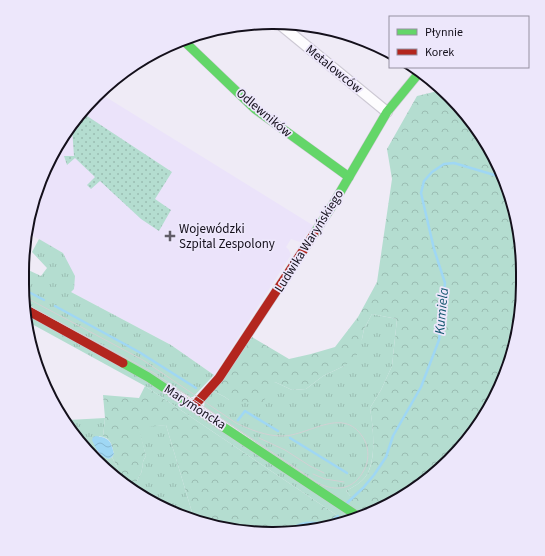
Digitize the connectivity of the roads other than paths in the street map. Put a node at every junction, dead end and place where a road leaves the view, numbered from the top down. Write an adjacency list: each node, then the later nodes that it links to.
1 (287, 30): 4 (street, Metalowców)
2 (188, 45): 5 (street, Odlewników)
3 (417, 76): 4 (street, Ludwika Waryńskiego)
4 (387, 112): 5 (street, Ludwika Waryńskiego)
5 (349, 177): 7 (street, Ludwika Waryńskiego)
6 (31, 312): 7 (street, Marymoncka)
7 (194, 406): 8 (street, Marymoncka)
8 (353, 513)

